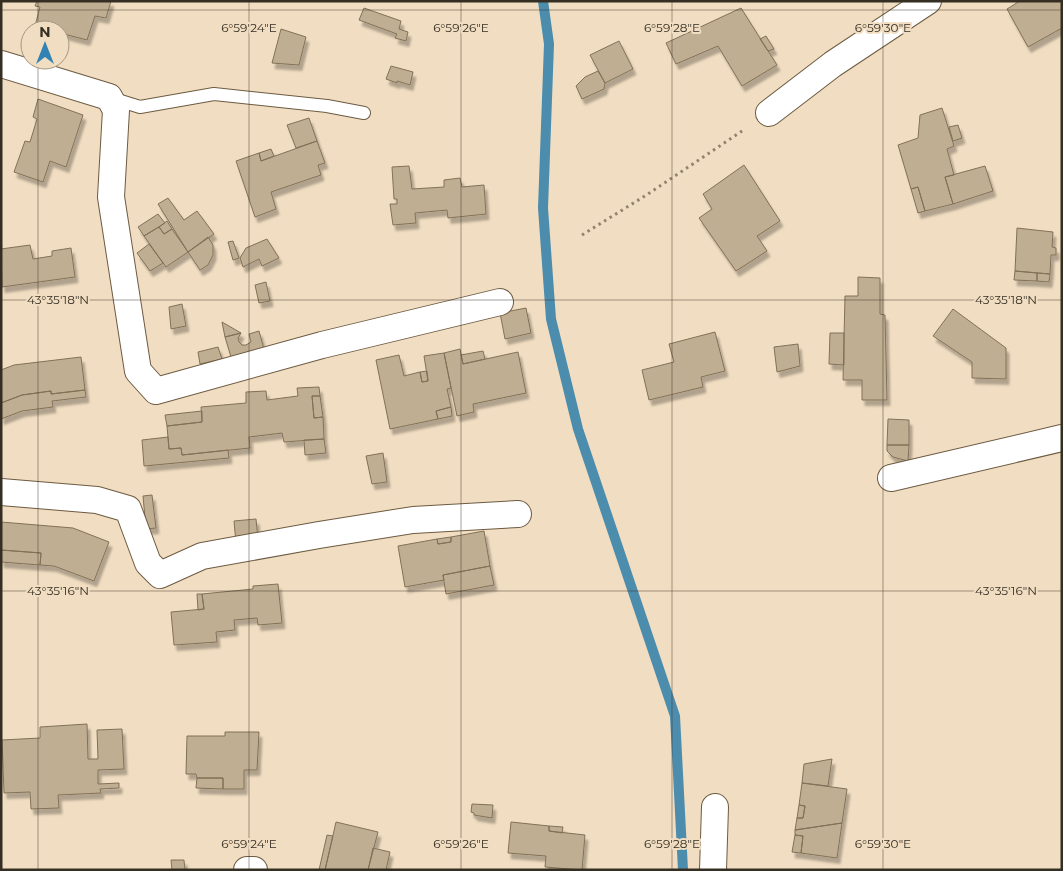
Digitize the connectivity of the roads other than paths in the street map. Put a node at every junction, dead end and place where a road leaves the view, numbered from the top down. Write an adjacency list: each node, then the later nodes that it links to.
1 (928, 1): 5 (street)
2 (1, 64): 3 (street)
3 (109, 97): 4 (lane); 6 (street)
4 (364, 113)
5 (769, 113)
6 (500, 302)
7 (1062, 438): 8 (street)
8 (892, 478)
9 (1, 492): 10 (street)
10 (518, 514)
11 (716, 806): 14 (street)
12 (247, 870): 13 (street)
13 (254, 870)
14 (713, 870)

